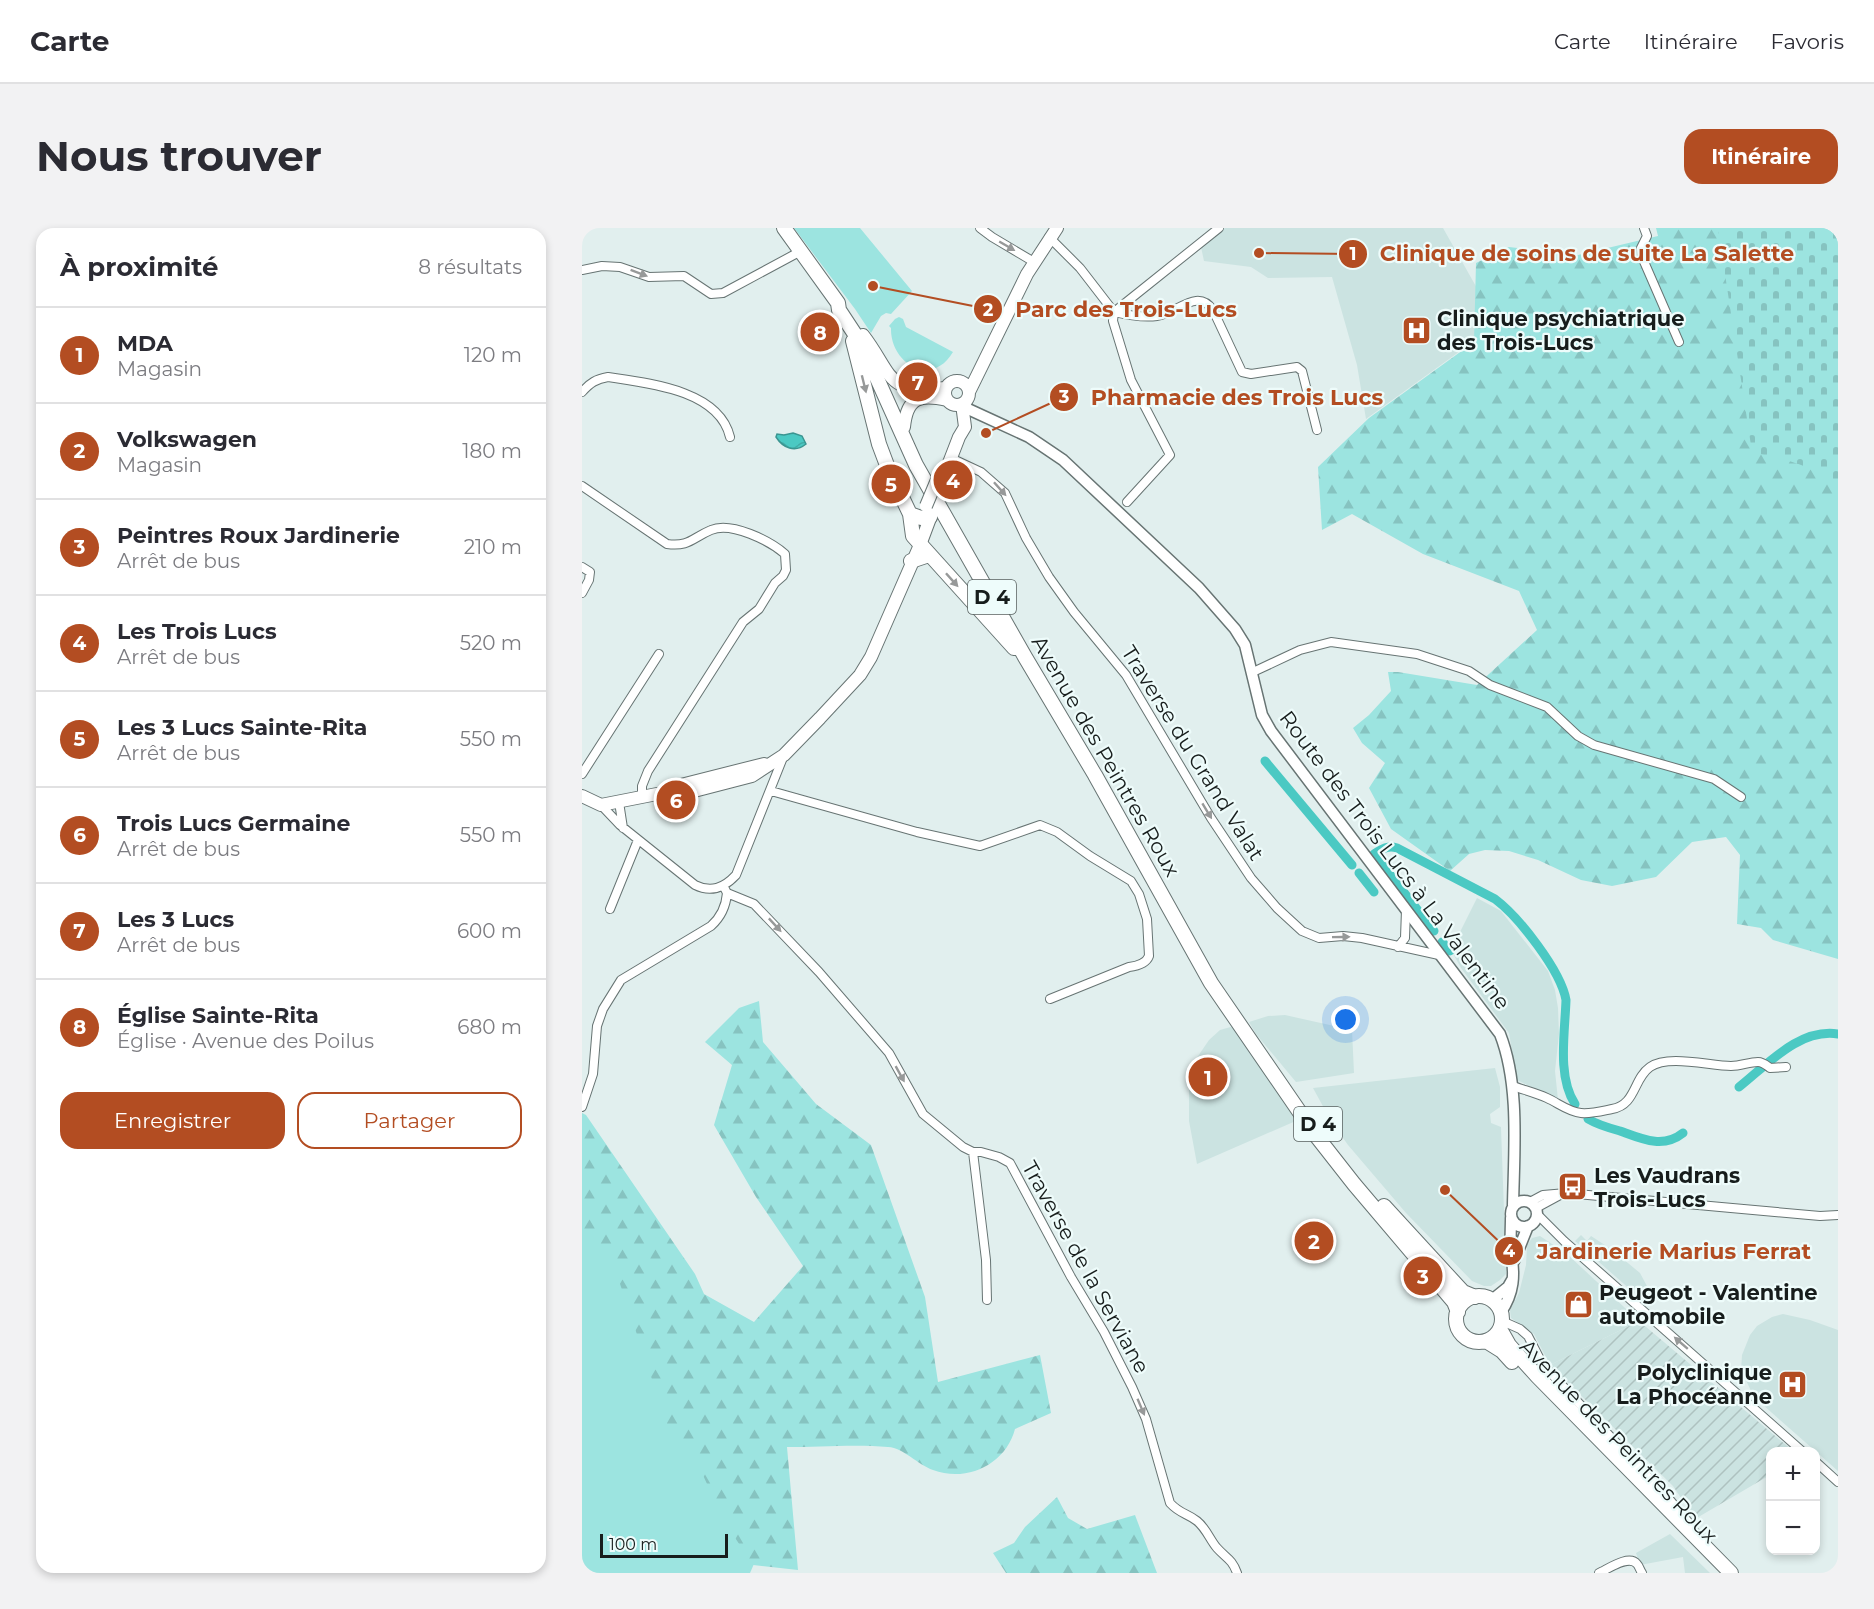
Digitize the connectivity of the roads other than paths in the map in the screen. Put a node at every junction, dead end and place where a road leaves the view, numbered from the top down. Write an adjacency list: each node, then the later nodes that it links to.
1 (784, 228): 6 (main road, D 4)
2 (980, 228): 7 (street, one-way to 7)
3 (1219, 228): 9 (street)
4 (1644, 228): 11 (street)
5 (1053, 232): 7 (main road); 9 (street)
6 (801, 251): 8 (street, one-way to 6); 10 (main road, D 4)
7 (1034, 262): 13 (main road)
8 (582, 270)
9 (1114, 312): 16 (street); 21 (street)
10 (857, 328): 13 (main road); 15 (main road, Avenue des Peintres Roux); 22 (main road, one-way to 22); 23 (main road, Avenue des Peintres Roux / D 4)
11 (1680, 342)
12 (582, 392): 18 (street)
13 (959, 396): 14 (street, Route des Trois Lucs à La Valentine); 15 (main road); 17 (main road)
14 (980, 414): 17 (street); 30 (street, Route des Trois Lucs à La Valentine)
15 (904, 427): 23 (main road, Avenue des Peintres Roux)
16 (1317, 430)
17 (962, 432): 19 (main road)
18 (730, 437)
19 (945, 471): 22 (main road); 44 (street, Traverse du Grand Valat, one-way to 44)
20 (582, 486): 35 (street)
21 (1127, 502)
22 (924, 514): 24 (main road); 24 (main road)
23 (959, 537): 29 (main road, Avenue des Peintres Roux / D 4)
24 (921, 545): 25 (main road); 25 (main road); 29 (main road, one-way to 29)
25 (911, 561): 31 (main road)
26 (582, 567): 27 (street)
27 (582, 593)
28 (659, 654): 32 (street)
29 (1025, 657): 43 (main road, Avenue des Peintres Roux / D 4)
30 (1253, 672): 36 (street); 42 (street, Route des Trois Lucs à La Valentine)
31 (779, 758): 33 (street); 35 (main road)
32 (582, 774)
33 (771, 791): 40 (street); 46 (street)
34 (582, 794): 37 (main road)
35 (652, 795): 37 (main road)
36 (1741, 797)
37 (610, 803): 38 (street); 38 (street)
38 (623, 828): 39 (street)
39 (638, 840): 40 (street); 41 (street)
40 (725, 889): 49 (street); 50 (street, Traverse de la Serviane, one-way to 50)
41 (610, 909)
42 (1406, 910): 44 (street); 45 (street, Route des Trois Lucs à La Valentine)
43 (1182, 932): 59 (main road, Avenue des Peintres Roux / D 4); 62 (main road, Avenue des Peintres Roux / D 4)
44 (1398, 947): 45 (street, Traverse du Grand Valat)
45 (1439, 955): 48 (street, Route des Trois Lucs à La Valentine)
46 (1050, 999)
47 (1786, 1067): 48 (street)
48 (1513, 1086): 51 (street, Route des Trois Lucs à La Valentine)
49 (582, 1107)
50 (973, 1152): 60 (street); 69 (street, Traverse de la Serviane, one-way to 69)
51 (1514, 1169): 52 (street, Route des Trois Lucs à La Valentine); 53 (street, Route des Trois Lucs à La Valentine)
52 (1513, 1205): 53 (street); 55 (street)
53 (1532, 1206): 54 (street); 56 (street); 65 (street, Route des Trois Lucs à La Valentine, one-way to 53)
54 (1838, 1215)
55 (1511, 1218): 56 (street); 57 (street)
56 (1528, 1226): 57 (street)
57 (1514, 1261): 58 (street)
58 (1513, 1277): 61 (street); 63 (street)
59 (1475, 1297): 61 (main road); 62 (main road)
60 (987, 1300)
61 (1492, 1300): 63 (main road)
62 (1458, 1312): 64 (main road)
63 (1501, 1321): 64 (main road); 68 (main road, Avenue des Peintres Roux); 68 (street, Avenue des Peintres Roux)
64 (1486, 1341): 72 (main road, Avenue des Peintres Roux)
65 (1797, 1447)
66 (1820, 1466): 67 (street)
67 (1838, 1482)
68 (1691, 1533): 73 (main road, Avenue des Peintres Roux)
69 (1237, 1573)
70 (1599, 1573): 71 (street)
71 (1642, 1573)
72 (1720, 1573)
73 (1731, 1573)

